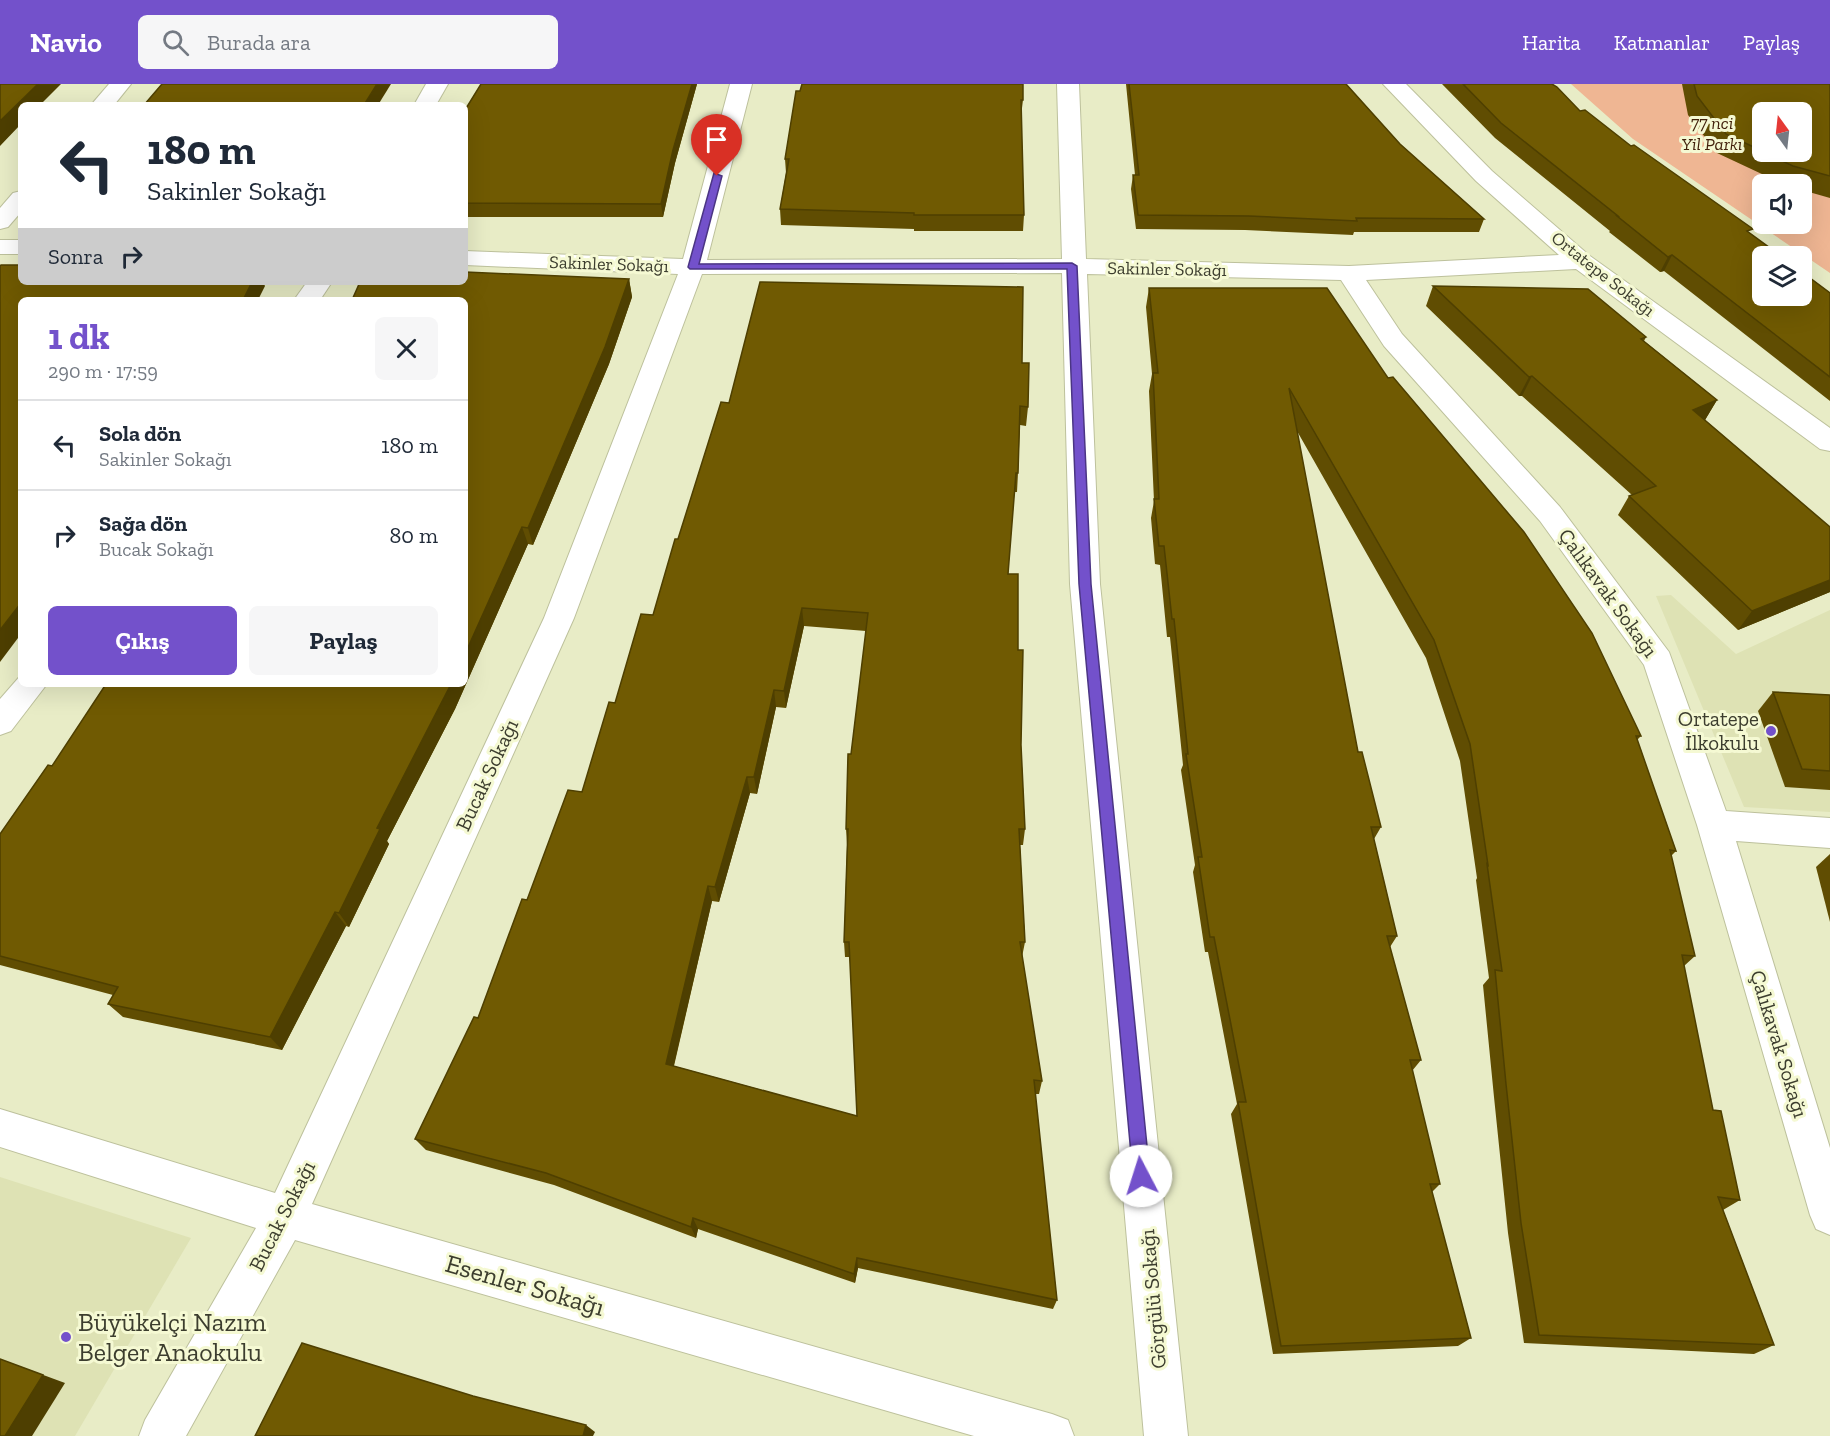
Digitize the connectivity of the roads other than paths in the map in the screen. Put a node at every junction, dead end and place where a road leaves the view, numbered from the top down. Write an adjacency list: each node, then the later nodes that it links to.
1 (120, 84): 6 (street)
2 (437, 84): 7 (street)
3 (741, 84): 15 (street, Bucak Sokağı)
4 (1068, 84): 14 (street, Görgülü Sokağı)
5 (1394, 84): 13 (street, Ortatepe Sokağı)
6 (105, 102)
7 (427, 102)
8 (18, 201): 9 (street)
9 (0, 222)
10 (0, 247): 11 (street)
11 (18, 247)
12 (468, 258): 15 (street, Sakinler Sokağı)
13 (1581, 261): 16 (street, Sakinler Sokağı); 17 (street, Ortatepe Sokağı)
14 (1072, 266): 15 (street, Sakinler Sokağı); 16 (street, Sakinler Sokağı); 27 (street, Görgülü Sokağı)
15 (693, 267): 24 (street, Bucak Sokağı)
16 (1349, 273): 20 (street, Çalıkavak Sokağı)
17 (1830, 442)
18 (29, 687): 19 (street)
19 (0, 722)
20 (1714, 825): 21 (street); 23 (street, Çalıkavak Sokağı)
21 (1830, 833)
22 (0, 1128): 24 (street, Esenler Sokağı)
23 (1830, 1215)
24 (285, 1217): 25 (street, Bucak Sokağı); 26 (street, Esenler Sokağı)
25 (161, 1436)
26 (1052, 1436)
27 (1166, 1436)

